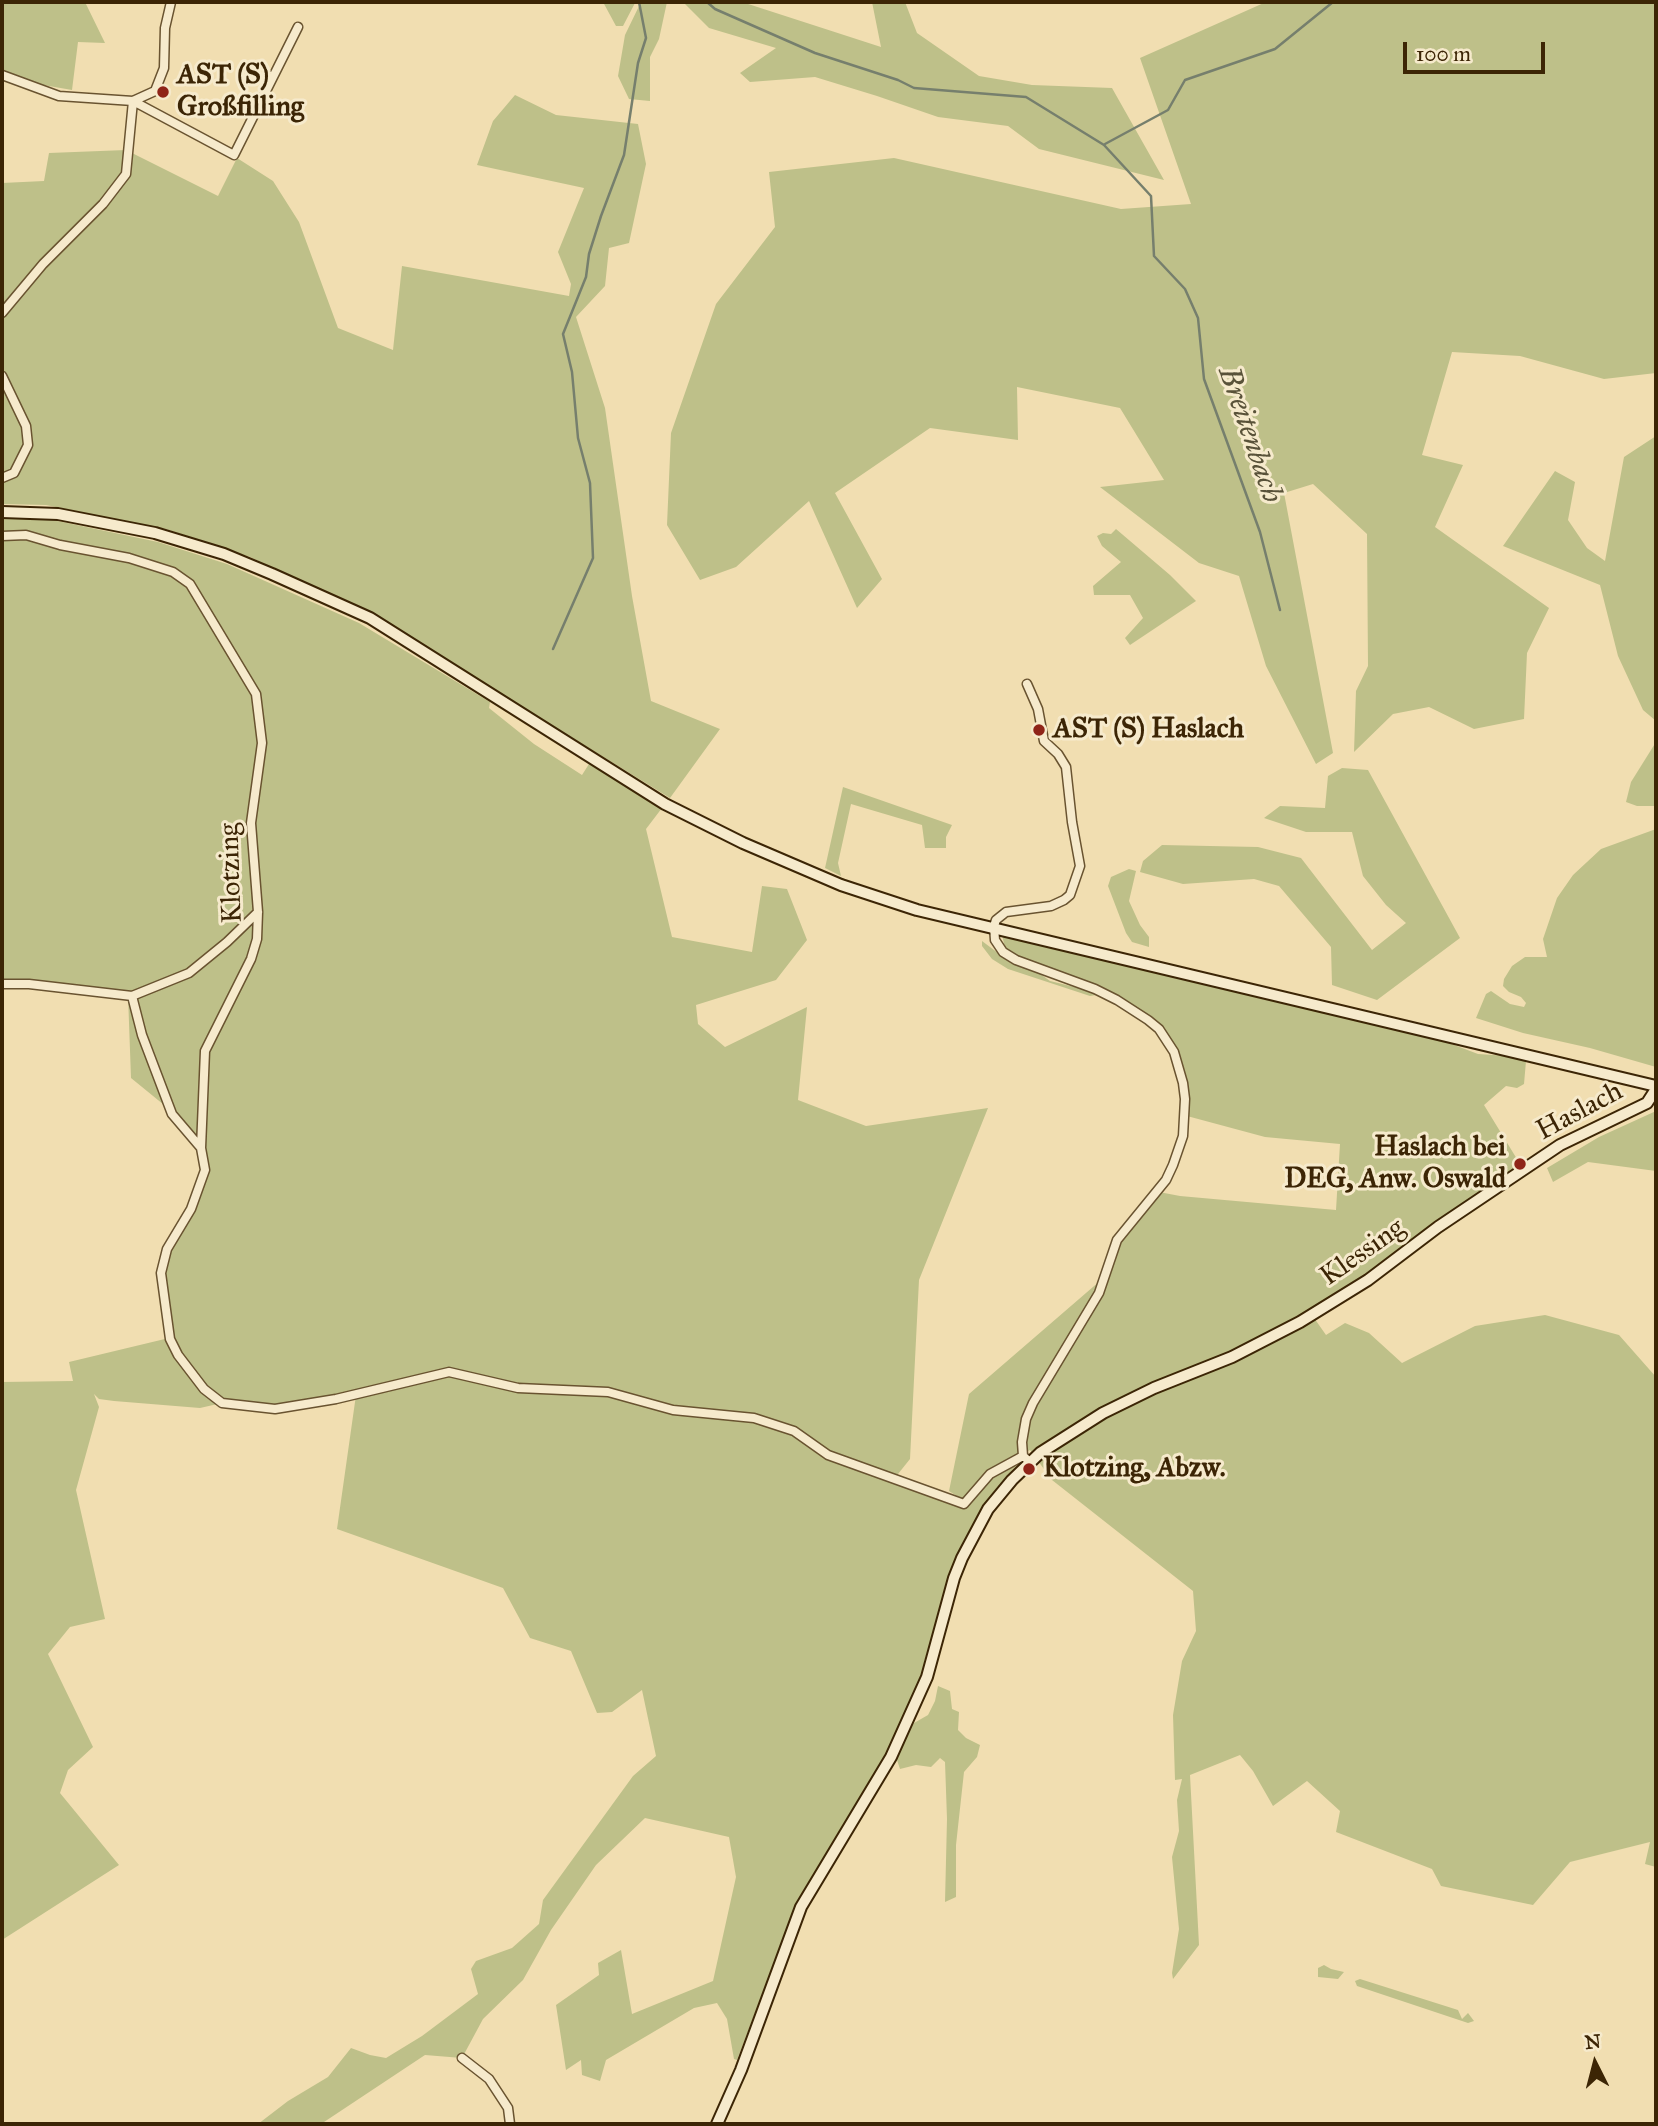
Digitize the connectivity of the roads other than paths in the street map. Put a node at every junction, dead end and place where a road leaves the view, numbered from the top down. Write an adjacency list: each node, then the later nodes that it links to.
1 (171, 2): 4 (street)
2 (298, 27): 4 (street)
3 (2, 75): 4 (street)
4 (134, 101): 5 (street)
5 (2, 313)
6 (2, 376): 7 (street)
7 (2, 478)
8 (2, 512): 12 (main road)
9 (2, 536): 11 (street, Klotzing)
10 (1027, 684): 12 (street)
11 (258, 912): 14 (street); 16 (street, Klotzing)
12 (994, 926): 15 (main road); 18 (street)
13 (2, 984): 14 (street)
14 (132, 996): 16 (street)
15 (1656, 1087): 17 (main road, Haslach)
16 (201, 1148): 18 (street, Klotzing)
17 (1520, 1171): 18 (main road, Klessing)
18 (1026, 1459): 21 (main road, Klessing)
19 (462, 2058): 20 (street)
20 (510, 2124)
21 (717, 2124)

